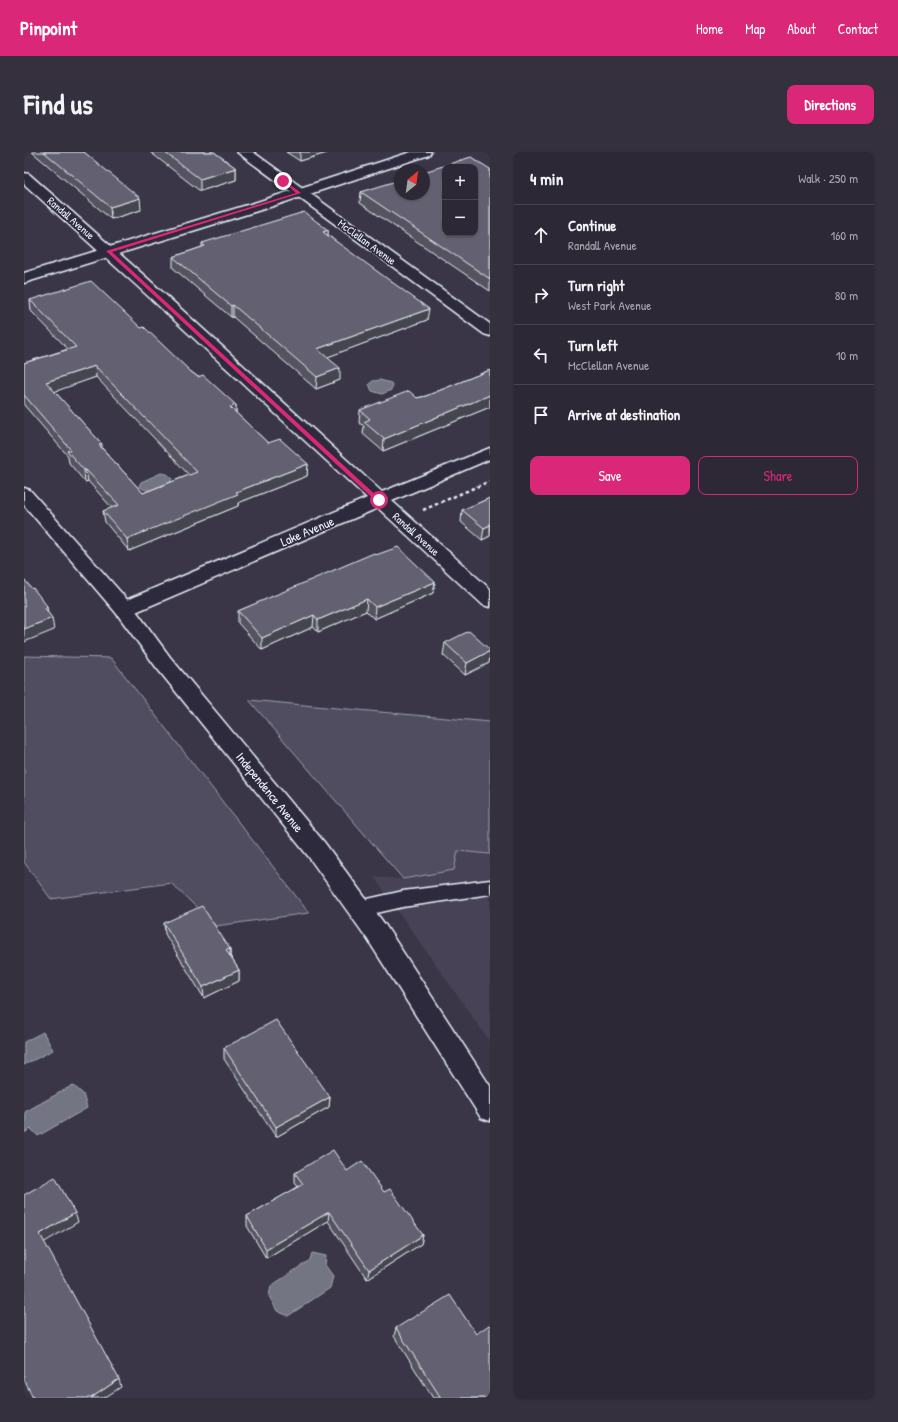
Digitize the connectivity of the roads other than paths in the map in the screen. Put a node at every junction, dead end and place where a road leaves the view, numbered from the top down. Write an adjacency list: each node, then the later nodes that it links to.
1 (244, 152): 4 (street, McClellan Avenue)
2 (424, 152): 4 (street)
3 (24, 177): 5 (street, Randall Avenue)
4 (299, 193): 5 (street); 7 (street, McClellan Avenue)
5 (108, 251): 6 (street); 10 (street, Randall Avenue)
6 (24, 278)
7 (490, 331)
8 (490, 453): 10 (street, Lake Avenue)
9 (24, 494): 12 (street, Independence Avenue)
10 (379, 500): 11 (street, Randall Avenue); 12 (street, Lake Avenue)
11 (490, 600)
12 (124, 609): 14 (street, Independence Avenue)
13 (490, 887): 14 (lane)
14 (359, 909): 15 (street, Independence Avenue)
15 (490, 1109)

